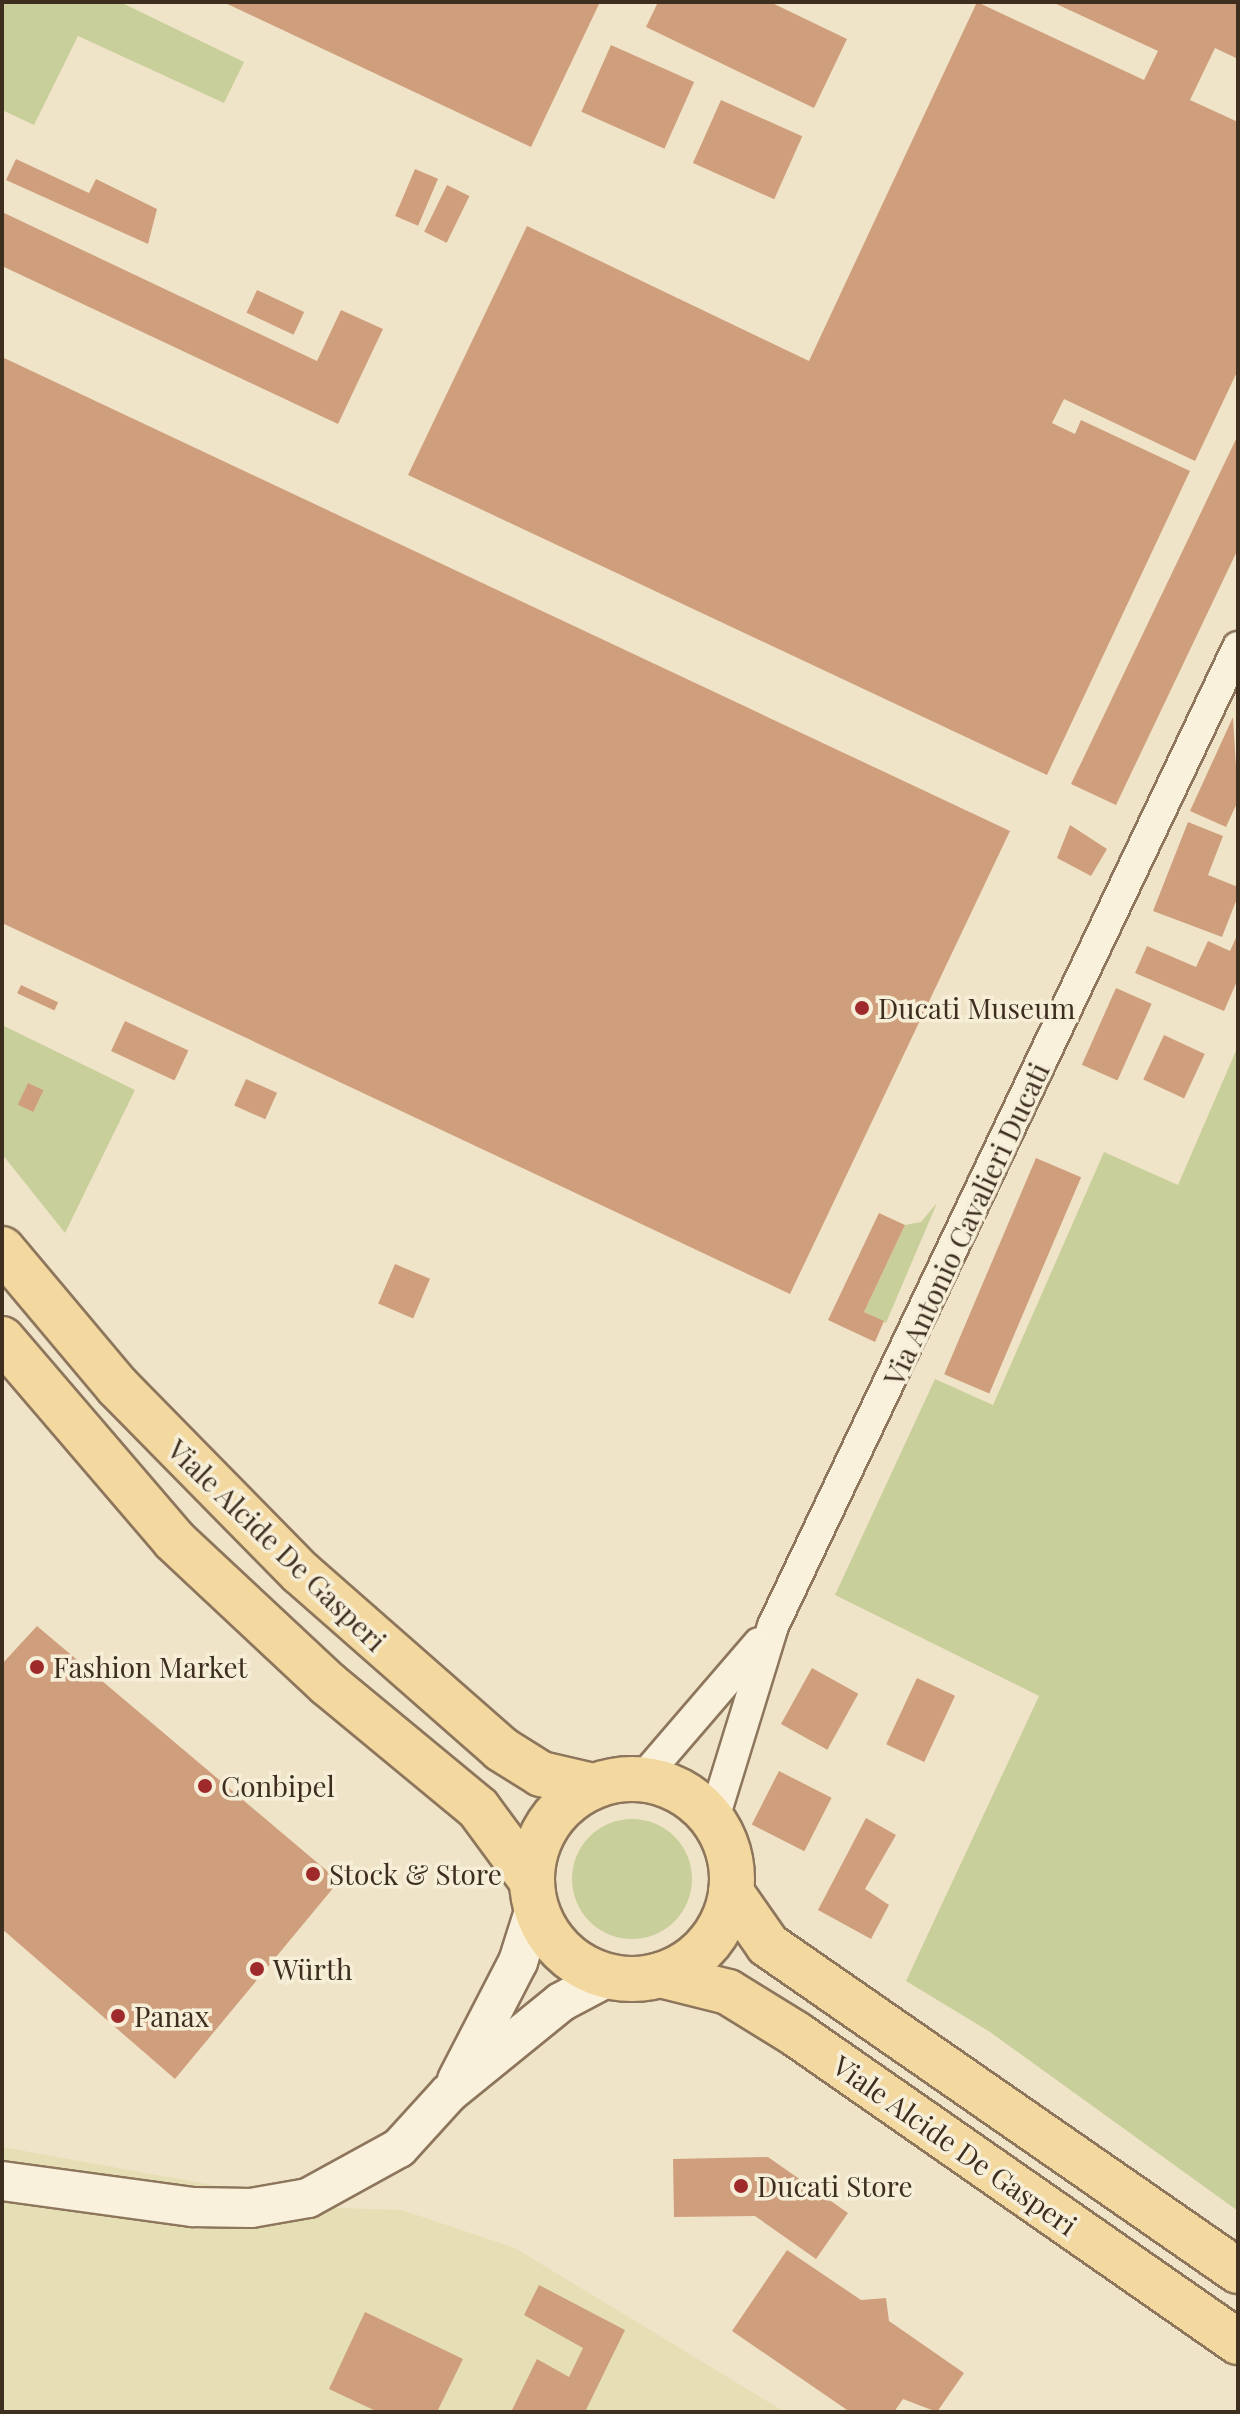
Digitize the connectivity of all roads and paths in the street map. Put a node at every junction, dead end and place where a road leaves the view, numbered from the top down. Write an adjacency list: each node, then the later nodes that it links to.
1 (1238, 647): 4 (street, Via Antonio Cavalieri Ducati)
2 (2, 1249): 6 (main road, Viale Alcide De Gasperi)
3 (2, 1339): 9 (main road)
4 (773, 1626): 5 (street, Via Antonio Cavalieri Ducati); 7 (street, Via Antonio Cavalieri Ducati)
5 (642, 1779): 6 (main road); 7 (main road)
6 (593, 1786): 9 (main road)
7 (713, 1821): 8 (main road)
8 (731, 1892): 10 (main road); 14 (main road, Viale Alcide De Gasperi)
9 (533, 1894): 11 (main road); 12 (street)
10 (660, 1975): 11 (main road); 15 (main road, Viale Alcide De Gasperi)
11 (608, 1977): 12 (street)
12 (449, 2093): 13 (street)
13 (2, 2181)
14 (1238, 2271)
15 (1238, 2342)

